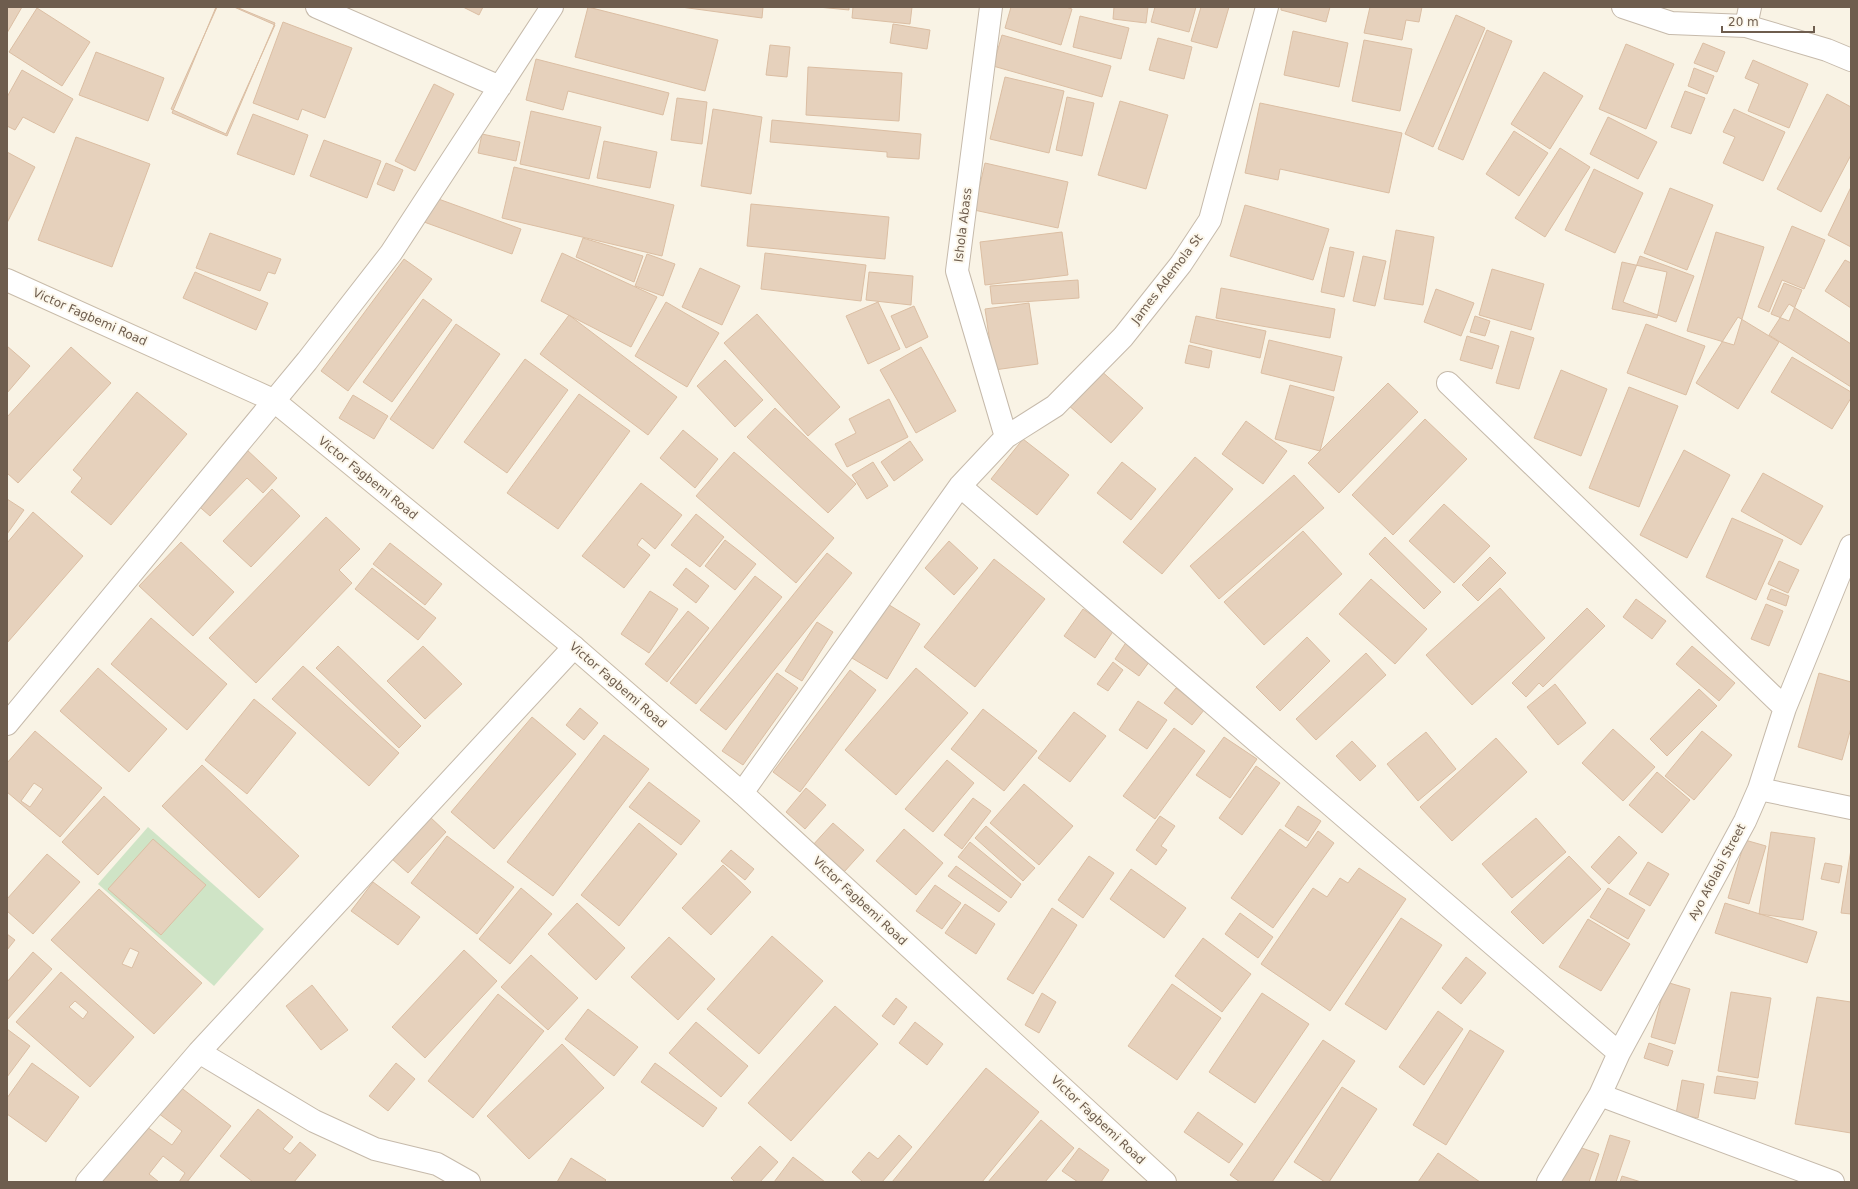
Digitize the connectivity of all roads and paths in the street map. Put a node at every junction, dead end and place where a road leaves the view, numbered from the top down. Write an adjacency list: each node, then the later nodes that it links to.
1 (317, 7): 8 (street)
2 (552, 7): 8 (street)
3 (991, 7): 12 (street, Ishola Abass)
4 (1267, 7): 12 (street, James Ademola St)
5 (1623, 7): 6 (street)
6 (1748, 17): 7 (street)
7 (1851, 60)
8 (500, 86): 11 (street)
9 (7, 280): 11 (street, Victor Fagbemi Road)
10 (1448, 383): 16 (street)
11 (273, 400): 15 (street, Victor Fagbemi Road); 17 (street)
12 (1006, 437): 13 (street, James Ademola St)
13 (960, 486): 19 (street, James Ademola St); 22 (street)
14 (1851, 546): 16 (street, Ayo Afolabi Street)
15 (574, 647): 19 (street, Victor Fagbemi Road); 21 (street)
16 (1786, 708): 18 (street, Ayo Afolabi Street)
17 (10, 714)
18 (1759, 789): 20 (street); 22 (street, Ayo Afolabi Street)
19 (742, 792): 26 (street, Victor Fagbemi Road)
20 (1851, 808)
21 (199, 1052): 24 (street); 25 (street)
22 (1619, 1053): 23 (street, Ayo Afolabi Street)
23 (1600, 1095): 27 (street, Ayo Afolabi Street); 28 (street)
24 (87, 1182)
25 (469, 1182)
26 (1165, 1182)
27 (1548, 1182)
28 (1833, 1182)

